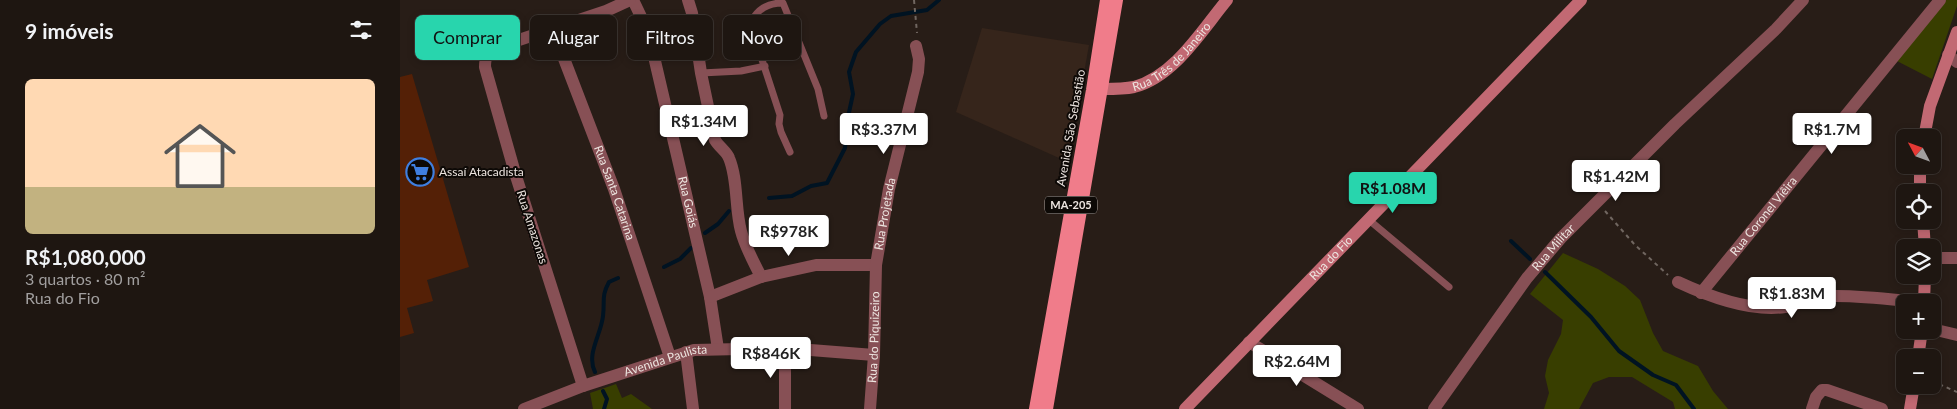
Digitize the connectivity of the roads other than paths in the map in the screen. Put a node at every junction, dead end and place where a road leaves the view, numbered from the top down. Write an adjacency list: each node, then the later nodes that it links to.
1 (631, 0): 10 (street); 30 (street, Rua Goiás)
2 (688, 0): 17 (street)
3 (1106, 0): 46 (main road, Avenida São Sebastião / MA-205)
4 (1117, 0): 18 (main road, Avenida São Sebastião / MA-205)
5 (1227, 0): 18 (street, Rua Três de Janeiro)
6 (1581, 0): 22 (street, Rua do Fio)
7 (1803, 0): 50 (street, Rua Militar)
8 (1940, 0): 29 (street, Rua Coronel Viêira)
9 (783, 2): 16 (lane); 19 (lane)
10 (595, 15)
11 (1957, 32): 14 (street)
12 (530, 37): 40 (street, Rua Amazonas)
13 (916, 46): 25 (street, Rua Projetada)
14 (1953, 59): 20 (street)
15 (564, 60): 39 (street, Rua Santa Catarina)
16 (765, 66): 17 (lane); 21 (lane)
17 (701, 73): 26 (street)
18 (1103, 89): 47 (main road, Avenida São Sebastião / MA-205)
19 (824, 116)
20 (1926, 129)
21 (790, 152)
22 (1369, 220): 28 (lane); 34 (street, Rua do Fio)
23 (1941, 258): 24 (street)
24 (1957, 258)
25 (876, 265): 26 (street); 38 (street, Rua do Piquizeiro)
26 (761, 277): 30 (street)
27 (1678, 282): 29 (street)
28 (1449, 287)
29 (1701, 293): 31 (street)
30 (710, 297): 36 (street, Rua Goiás)
31 (1896, 300)
32 (1941, 331): 33 (street)
33 (1957, 335)
34 (1249, 342): 48 (street, Rua do Fio); 49 (street)
35 (785, 348): 36 (street, Avenida Paulista); 38 (street, Avenida Paulista); 44 (street)
36 (718, 349): 37 (street, Avenida Paulista)
37 (686, 352): 39 (street, Avenida Paulista); 43 (street)
38 (874, 355): 45 (street, Rua do Piquizeiro)
39 (670, 357): 40 (street, Avenida Paulista)
40 (583, 386): 42 (street, Avenida Paulista)
41 (1912, 394): 53 (street)
42 (524, 409)
43 (693, 409)
44 (784, 409)
45 (870, 409)
46 (1034, 409)
47 (1047, 409)
48 (1185, 409)
49 (1358, 409)
50 (1434, 409)
51 (1812, 409): 52 (street)
52 (1882, 409)
53 (1910, 409)

